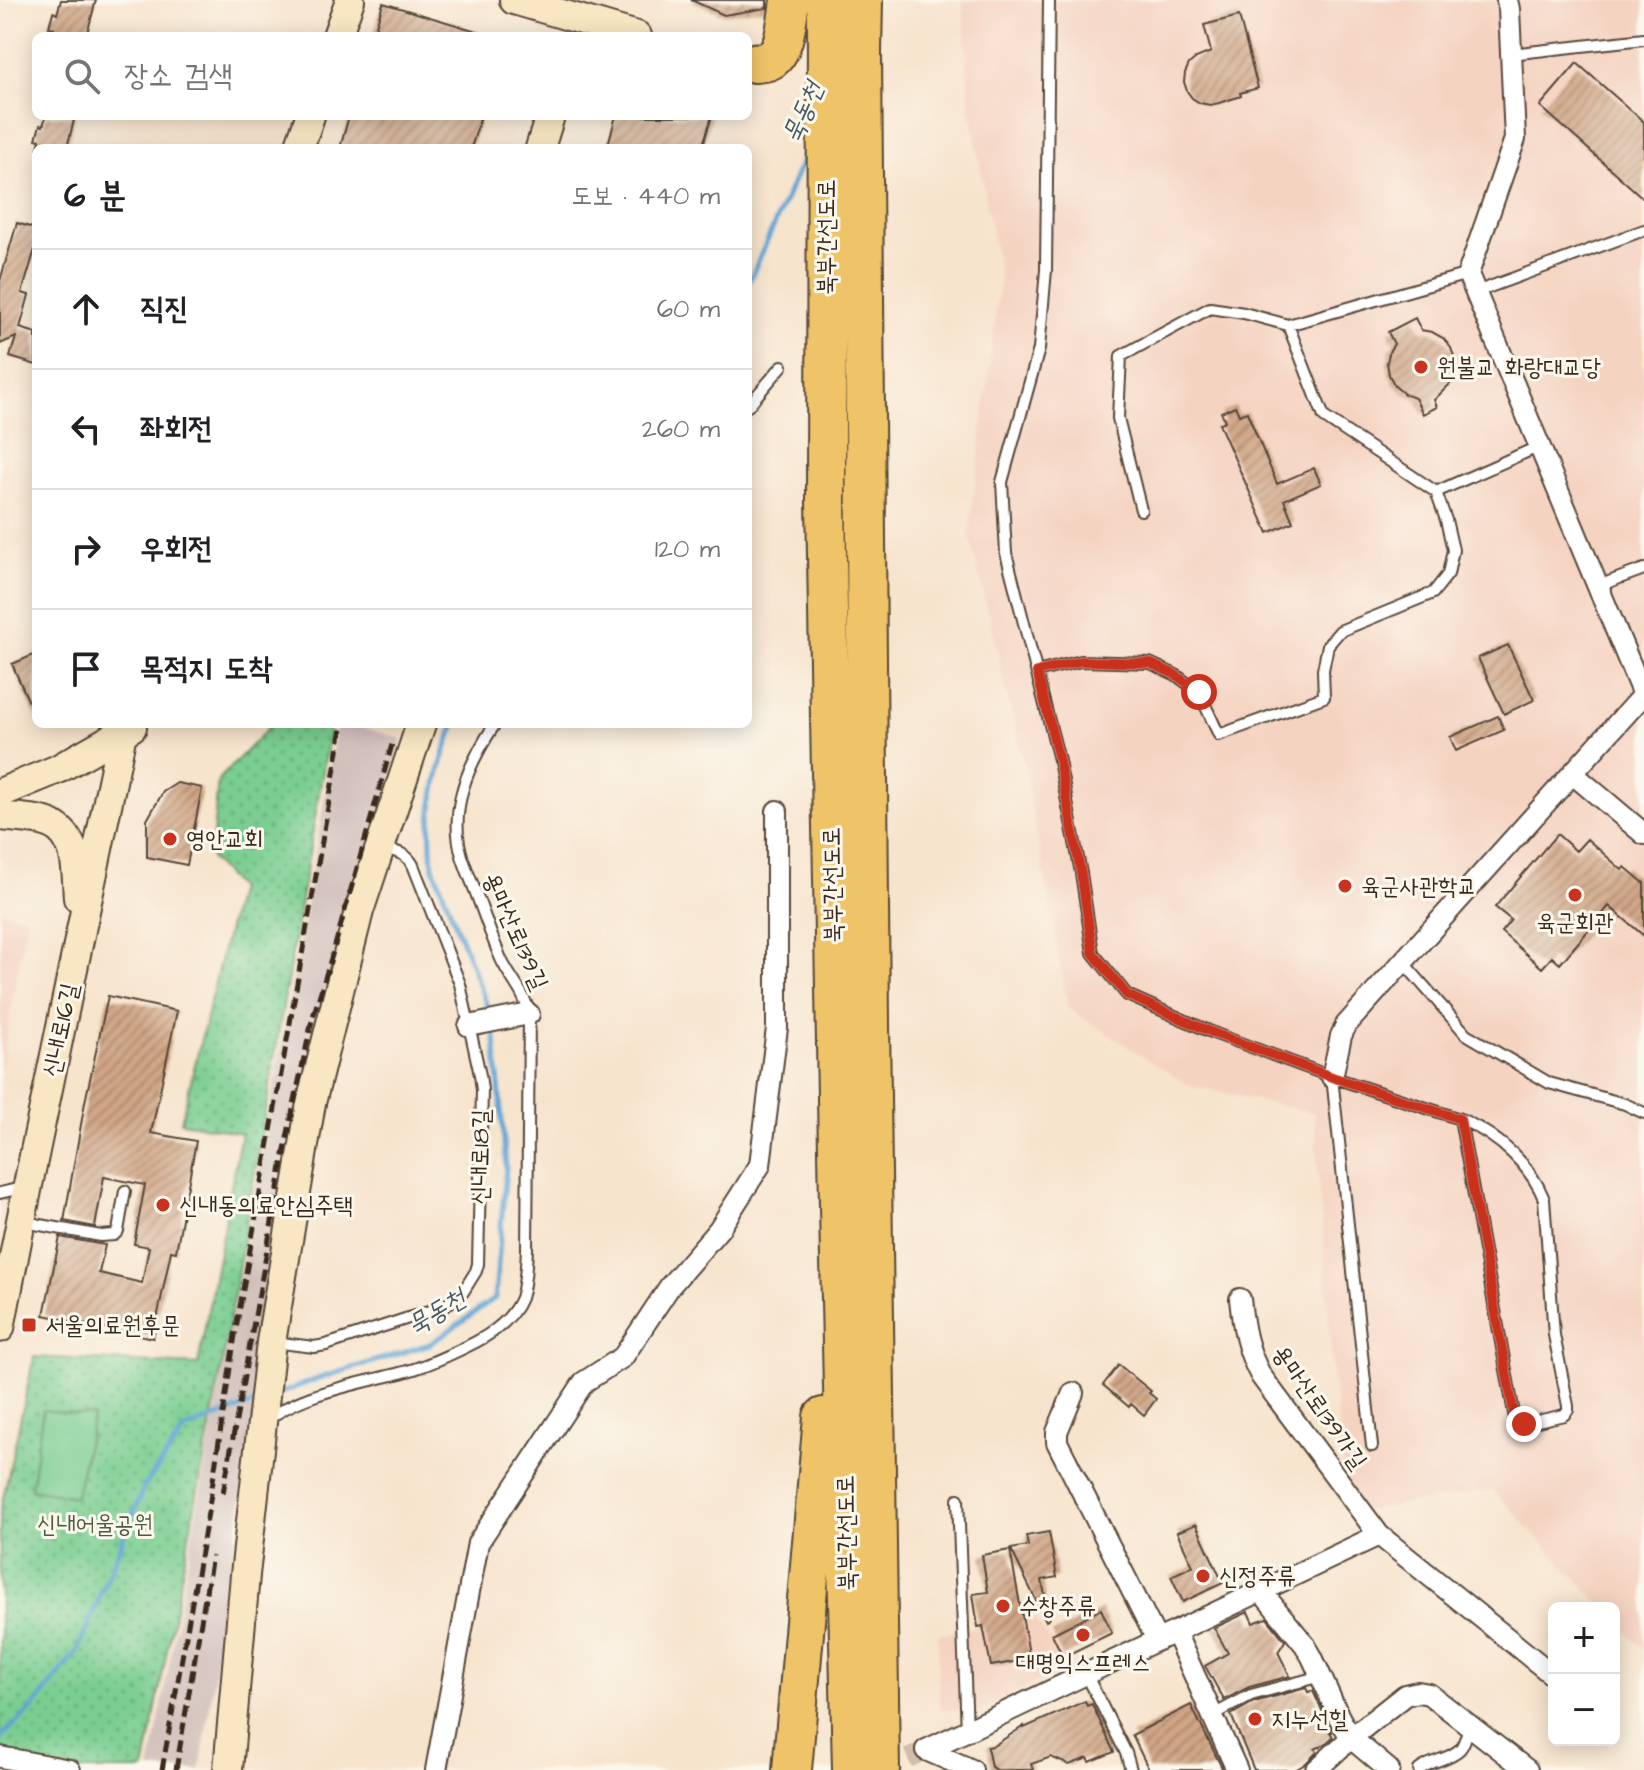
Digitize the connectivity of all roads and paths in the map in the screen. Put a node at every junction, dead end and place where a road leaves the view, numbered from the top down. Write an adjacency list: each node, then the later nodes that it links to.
1 (350, 0): 9 (street)
2 (514, 0): 8 (street)
3 (790, 0): 13 (highway)
4 (827, 0): 50 (highway, 북부간선도로)
5 (863, 0): 64 (highway, 북부간선도로)
6 (1049, 0): 28 (lane)
7 (1507, 0): 12 (street)
8 (583, 19): 10 (street)
9 (338, 32)
10 (624, 32)
11 (1644, 39): 12 (lane)
12 (1511, 54): 19 (street)
13 (752, 62)
14 (309, 120): 16 (street)
15 (549, 120): 17 (street)
16 (300, 144)
17 (541, 144)
18 (1644, 230): 19 (lane)
19 (1472, 283): 20 (lane); 23 (street)
20 (1288, 325): 24 (lane); 25 (lane)
21 (782, 366): 22 (lane)
22 (752, 401)
23 (1540, 446): 24 (lane); 27 (street)
24 (1436, 492): 28 (lane)
25 (1141, 510)
26 (1644, 569): 27 (lane)
27 (1598, 586): 29 (street)
28 (1037, 672): 44 (lane)
29 (1644, 696): 34 (street)
30 (126, 728): 35 (street)
31 (128, 728): 40 (street, 신내로16길)
32 (420, 728): 39 (street)
33 (492, 728): 42 (lane, 용마산로139길)
34 (1573, 774): 38 (street); 41 (street)
35 (0, 793)
36 (777, 811): 73 (street)
37 (0, 816): 40 (street)
38 (1644, 834)
39 (380, 847): 43 (lane, 신내로18길); 53 (street)
40 (80, 933): 47 (street, 신내로16길)
41 (1403, 962): 44 (street); 45 (lane)
42 (529, 1014): 43 (street); 55 (lane, 용마산로139길)
43 (469, 1026): 53 (lane, 신내로18길)
44 (1332, 1077): 46 (lane); 56 (lane)
45 (1644, 1113)
46 (1460, 1119): 46 (lane)
47 (14, 1190): 49 (street, 신내로16길)
48 (125, 1191): 49 (lane)
49 (17, 1226): 52 (street, 신내로16길)
50 (840, 1259): 74 (highway); 75 (highway, 북부간선도로)
51 (1240, 1299): 58 (street, 용마산로139가길)
52 (0, 1328)
53 (271, 1342): 55 (street)
54 (1073, 1393): 60 (street)
55 (261, 1427): 72 (street)
56 (1372, 1446)
57 (958, 1499): 67 (lane)
58 (1379, 1535): 59 (street); 62 (street, 용마산로139가길)
59 (1261, 1591): 60 (street); 63 (street)
60 (1166, 1636): 61 (street); 65 (street)
61 (1086, 1674): 67 (street); 78 (lane)
62 (1552, 1674)
63 (1321, 1676): 65 (lane); 68 (street)
64 (879, 1683): 70 (highway); 76 (highway, 북부간선도로)
65 (1213, 1715): 79 (street)
66 (1469, 1725): 68 (street); 82 (lane); 83 (street)
67 (967, 1731): 70 (street)
68 (1351, 1738): 80 (street); 81 (street)
69 (0, 1757): 71 (street)
70 (914, 1760): 77 (street)
71 (70, 1770)
72 (228, 1770)
73 (436, 1770)
74 (792, 1770)
75 (852, 1770)
76 (880, 1770)
77 (972, 1770)
78 (1131, 1770)
79 (1237, 1770)
80 (1316, 1770)
81 (1389, 1770)
82 (1419, 1770)
83 (1527, 1770)

